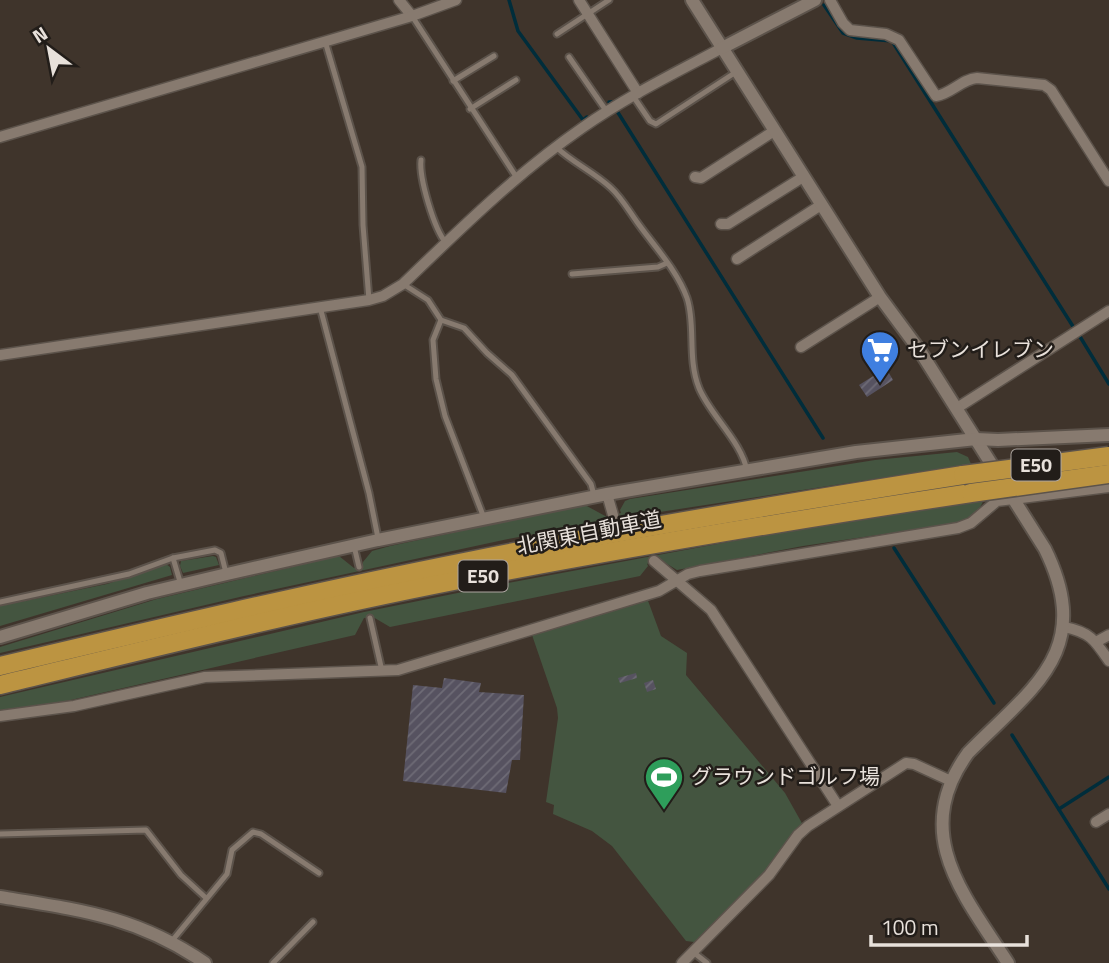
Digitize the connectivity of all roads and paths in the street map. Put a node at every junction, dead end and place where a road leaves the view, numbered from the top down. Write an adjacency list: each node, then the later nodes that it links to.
1 (399, 0): 9 (street)
2 (456, 0): 9 (street)
3 (579, 0): 8 (street)
4 (609, 0): 8 (lane)
5 (692, 0): 12 (street)
6 (815, 0): 12 (street)
7 (830, 0): 28 (street)
8 (587, 14): 10 (lane); 18 (street)
9 (412, 16): 11 (street); 17 (lane)
10 (557, 34)
11 (325, 41): 22 (street); 37 (lane)
12 (722, 48): 15 (street); 18 (street)
13 (495, 56): 17 (lane)
14 (569, 57): 20 (lane)
15 (737, 72): 18 (lane); 21 (street)
16 (516, 80): 19 (lane)
17 (453, 81): 19 (lane)
18 (636, 94): 20 (street)
19 (470, 109): 27 (lane)
20 (607, 111): 23 (street)
21 (774, 131): 25 (street); 26 (street)
22 (0, 137)
23 (556, 147): 27 (street); 33 (lane)
24 (421, 160): 31 (lane)
25 (695, 177)
26 (803, 177): 29 (street); 30 (street)
27 (517, 178): 31 (street)
28 (1109, 181)
29 (821, 205): 32 (street); 36 (street)
30 (721, 224)
31 (446, 243): 35 (street)
32 (737, 259)
33 (667, 263): 34 (lane); 47 (lane)
34 (572, 274)
35 (403, 284): 37 (street); 40 (lane)
36 (880, 297): 41 (street); 43 (street)
37 (369, 300): 38 (street)
38 (320, 307): 42 (street); 54 (lane)
39 (1109, 311): 43 (street)
40 (441, 320): 50 (lane); 53 (lane)
41 (801, 347)
42 (0, 355)
43 (957, 408): 45 (street)
44 (1109, 435): 45 (street)
45 (976, 439): 47 (street); 51 (street)
46 (1109, 456): 69 (highway, 北関東自動車道 / E50, bridge)
47 (747, 471): 50 (street)
48 (1109, 474): 71 (highway, 北関東自動車道 / E50, bridge)
49 (1109, 487): 51 (street)
50 (600, 495): 52 (street); 53 (street)
51 (1013, 498): 60 (street); 64 (street)
52 (613, 515)
53 (484, 518): 54 (street)
54 (378, 540): 55 (street)
55 (354, 545): 58 (lane); 59 (street)
56 (173, 558): 59 (lane); 61 (lane); 62 (lane)
57 (653, 561): 60 (street)
58 (359, 567)
59 (227, 574): 61 (street)
60 (677, 580): 70 (street); 74 (street)
61 (181, 585): 66 (street)
62 (0, 602)
63 (370, 618): 70 (lane)
64 (1064, 627): 67 (street); 73 (street)
65 (1109, 635): 67 (street)
66 (0, 637)
67 (1096, 642): 68 (street)
68 (1109, 661)
69 (0, 666)
70 (382, 671): 72 (street)
71 (0, 685)
72 (0, 716)
73 (951, 780): 74 (street); 88 (street)
74 (838, 806): 83 (street)
75 (1109, 814): 76 (street)
76 (1096, 822)
77 (0, 834): 80 (lane)
78 (318, 873): 80 (lane)
79 (0, 897): 82 (street)
80 (206, 898): 82 (lane)
81 (313, 922): 85 (lane)
82 (171, 942): 84 (street)
83 (692, 951): 86 (street); 87 (lane)
84 (205, 963)
85 (273, 963)
86 (682, 963)
87 (707, 963)
88 (1008, 963)

